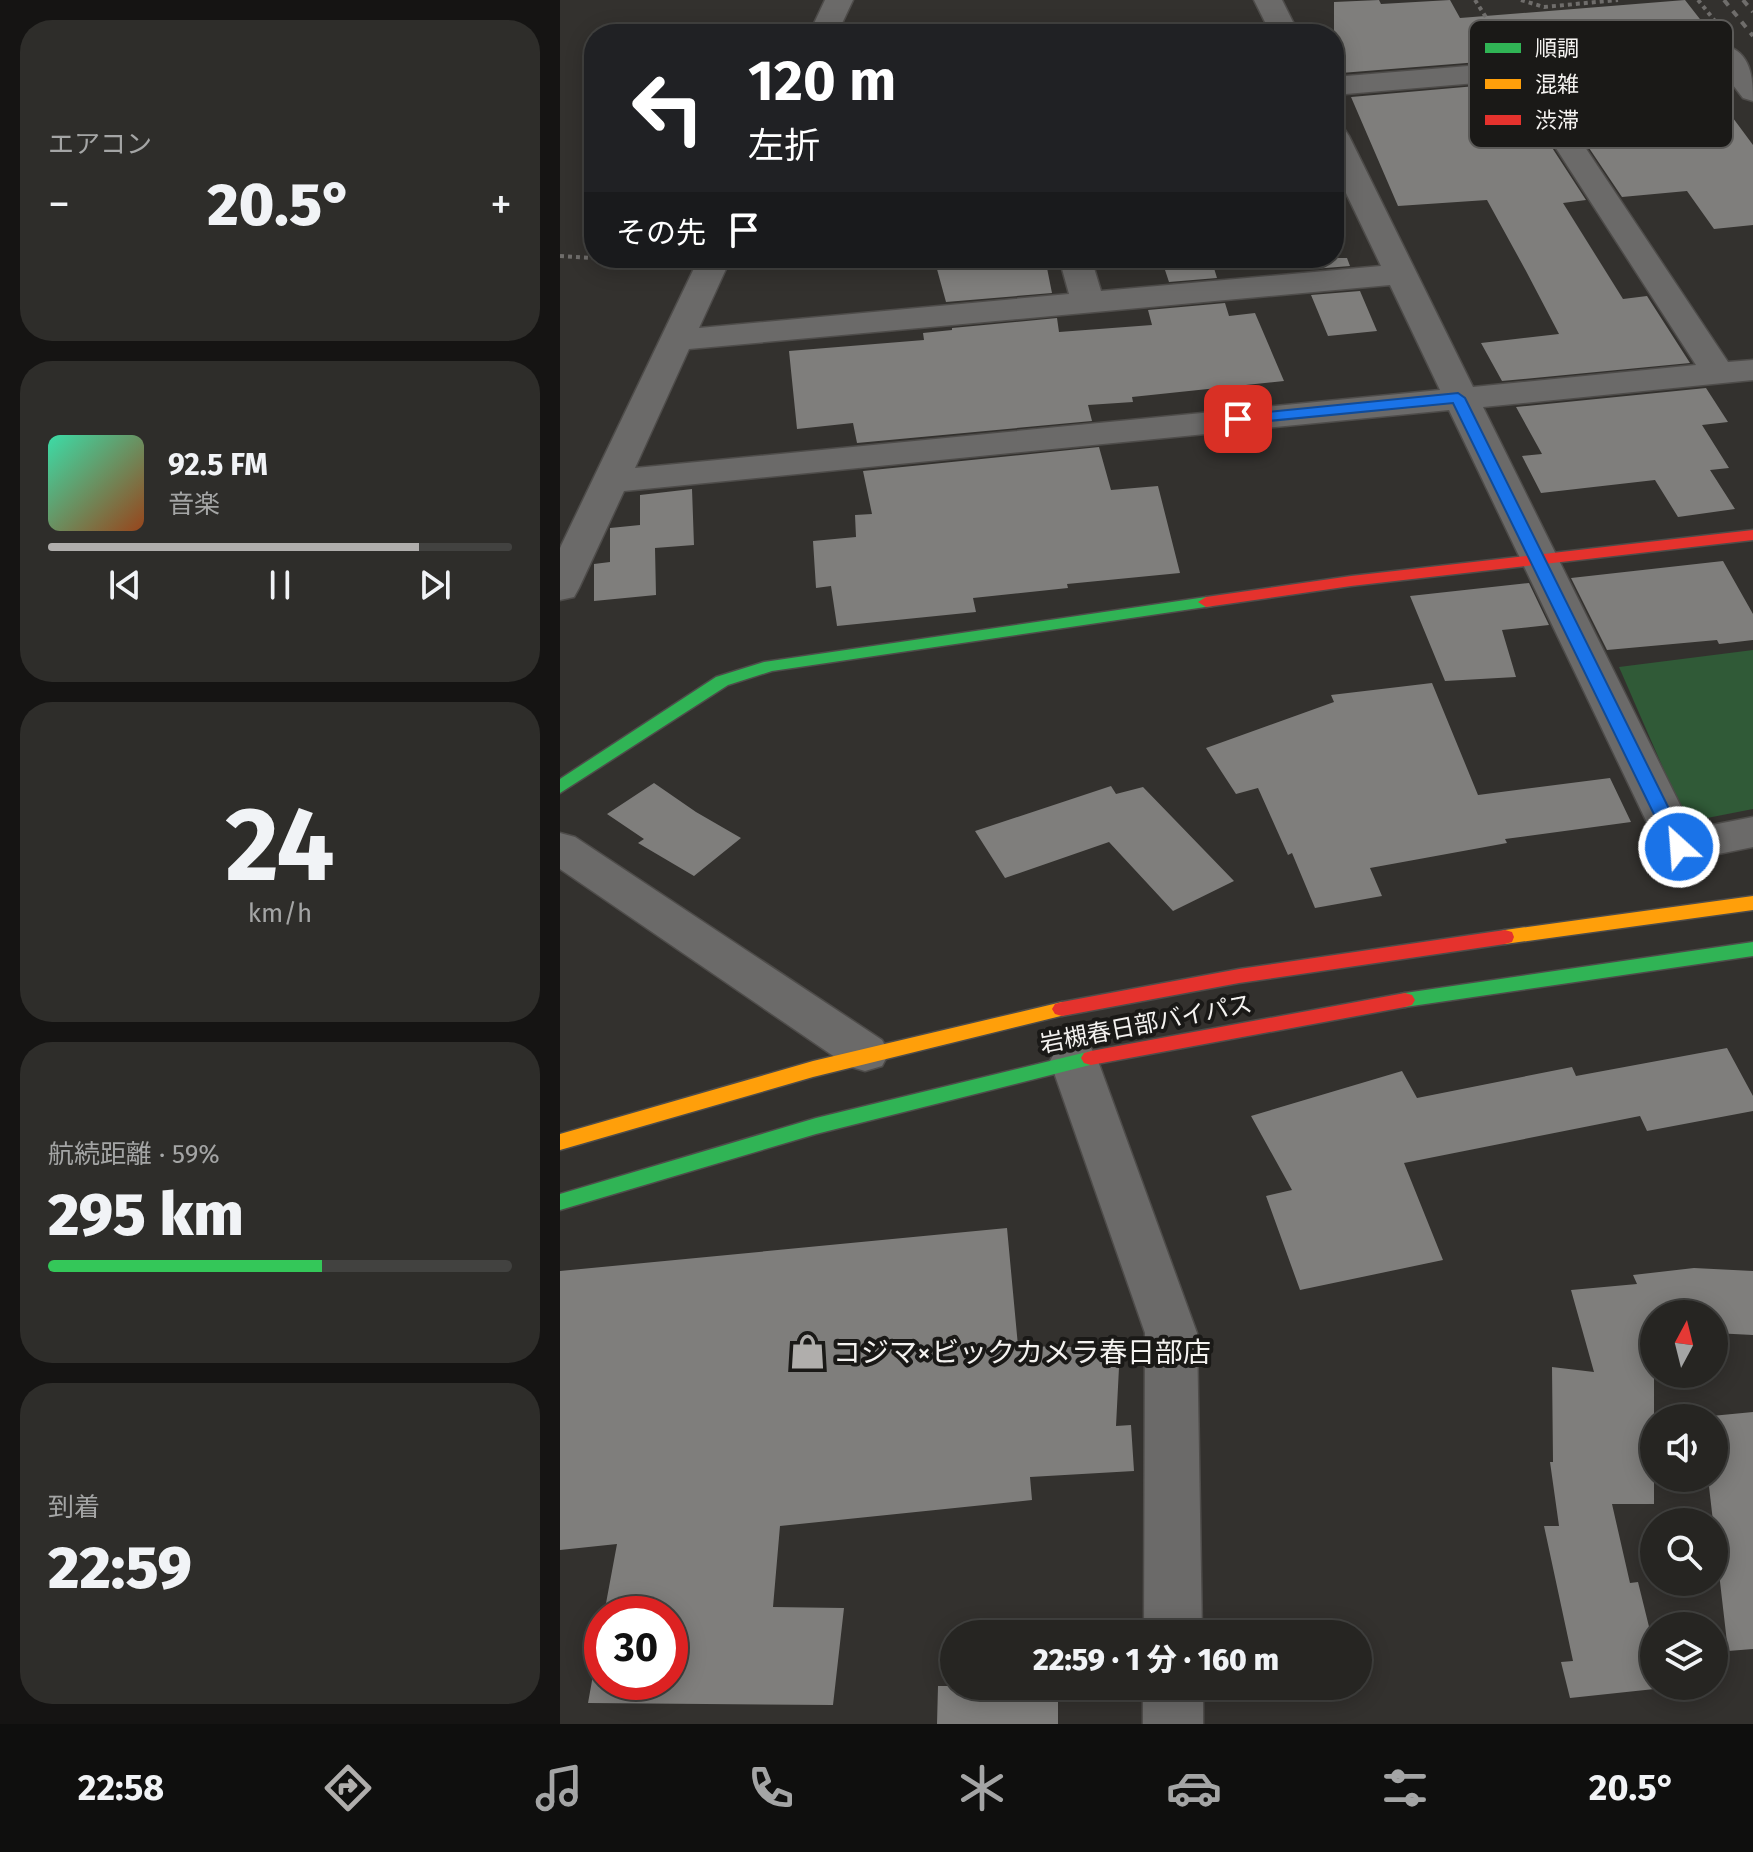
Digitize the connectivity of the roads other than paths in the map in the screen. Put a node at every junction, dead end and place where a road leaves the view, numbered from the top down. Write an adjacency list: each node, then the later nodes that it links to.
1 (839, 0): 3 (street)
2 (1268, 0): 4 (street)
3 (828, 24)
4 (1280, 24)
5 (1733, 66): 8 (street)
6 (1469, 76): 7 (street)
7 (1344, 85)
8 (1753, 92)
9 (1571, 148): 17 (street)
10 (1344, 157): 13 (street)
11 (711, 268): 15 (street)
12 (1078, 268): 14 (street)
13 (1400, 274): 14 (street); 18 (street)
14 (1088, 304): 15 (street)
15 (678, 340): 19 (street)
16 (1753, 370): 17 (street)
17 (1718, 373): 18 (street)
18 (1458, 398): 19 (street); 21 (street)
19 (610, 481): 22 (street)
20 (1753, 535): 21 (main road)
21 (1538, 558): 23 (main road); 24 (street)
22 (560, 588)
23 (560, 787)
24 (1753, 832)
25 (560, 848): 28 (street)
26 (1753, 903): 28 (main road, 岩槻春日部バイパス)
27 (1753, 949): 29 (main road, 岩槻春日部バイパス)
28 (865, 1053): 30 (main road, 岩槻春日部バイパス)
29 (1074, 1061): 31 (main road, 岩槻春日部バイパス); 32 (street)
30 (560, 1142)
31 (560, 1202)
32 (1173, 1620)
33 (1173, 1700): 34 (street)
34 (1173, 1724)

